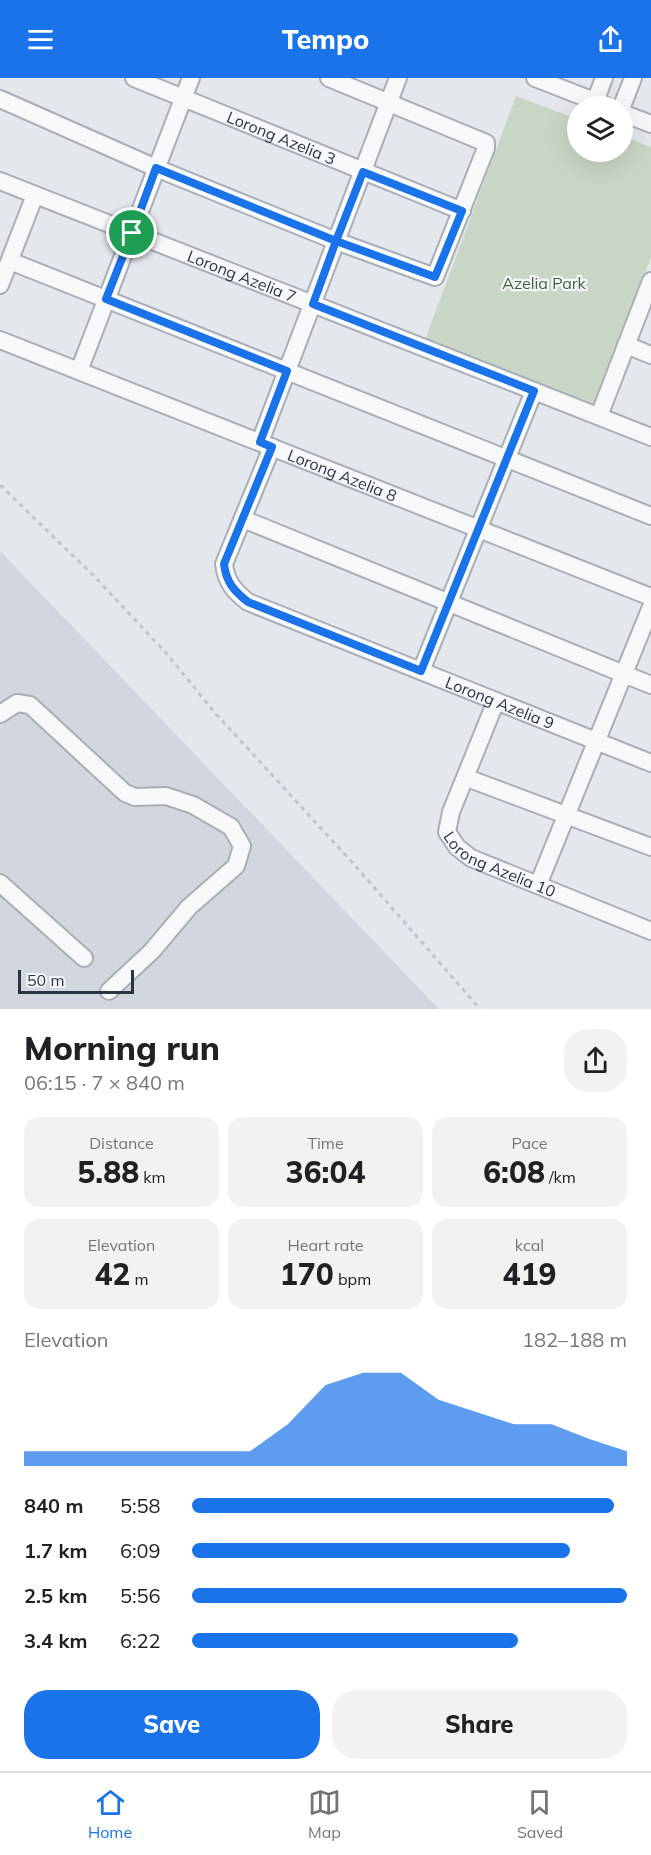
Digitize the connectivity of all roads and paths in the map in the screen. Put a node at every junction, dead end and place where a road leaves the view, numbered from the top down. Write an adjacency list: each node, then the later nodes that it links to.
1 (134, 78): 13 (street, Lorong Azelia 3)
2 (190, 78): 13 (street)
3 (329, 78): 14 (street)
4 (398, 78): 14 (street)
5 (535, 78): 8 (street)
6 (604, 78): 10 (street)
7 (633, 78): 11 (street)
8 (563, 83): 9 (street)
9 (587, 96)
10 (602, 96)
11 (626, 96)
12 (0, 99): 17 (street)
13 (182, 100): 17 (street); 18 (street, Lorong Azelia 3)
14 (389, 102): 18 (street); 21 (street)
15 (633, 117): 16 (street)
16 (651, 123)
17 (156, 168): 22 (street); 23 (street)
18 (363, 172): 21 (street, Lorong Azelia 3); 23 (street)
19 (0, 181): 20 (street, Lorong Azelia 7)
20 (35, 195): 22 (street, Lorong Azelia 7); 24 (street)
21 (462, 211): 23 (street)
22 (132, 233): 27 (street); 28 (street, Lorong Azelia 7)
23 (336, 241): 28 (street)
24 (10, 261): 26 (street); 27 (street)
25 (651, 281): 30 (street)
26 (0, 285)
27 (106, 299): 32 (street); 33 (street)
28 (313, 304): 33 (street); 34 (street, Lorong Azelia 7)
29 (0, 339): 32 (street, Lorong Azelia 8)
30 (626, 345): 31 (street); 35 (street)
31 (651, 355)
32 (79, 371): 37 (street, Lorong Azelia 8)
33 (287, 371): 37 (street); 38 (street)
34 (534, 391): 35 (street, Lorong Azelia 7); 38 (street)
35 (598, 417): 36 (street, Lorong Azelia 7)
36 (651, 437)
37 (266, 445): 41 (street); 42 (street, Lorong Azelia 8)
38 (507, 459): 40 (street); 42 (street)
39 (0, 485): 61 (path)
40 (651, 516)
41 (243, 519): 44 (street); 46 (street, Lorong Azelia 9)
42 (479, 529): 43 (street, Lorong Azelia 8); 44 (street)
43 (651, 597)
44 (449, 603): 46 (street); 47 (street)
45 (651, 607): 47 (street)
46 (421, 671): 49 (street, Lorong Azelia 9)
47 (624, 674): 48 (street); 51 (street)
48 (651, 685)
49 (496, 701): 51 (street, Lorong Azelia 9); 53 (street, Lorong Azelia 10)
50 (0, 714): 60 (street)
51 (596, 741): 52 (street, Lorong Azelia 9); 54 (street)
52 (651, 763)
53 (467, 778): 54 (street); 57 (street, Lorong Azelia 10)
54 (566, 815): 55 (street); 57 (street)
55 (651, 847)
56 (0, 883): 59 (street)
57 (538, 885): 58 (street, Lorong Azelia 10)
58 (651, 931)
59 (84, 958)
60 (109, 991)
61 (480, 1009)

